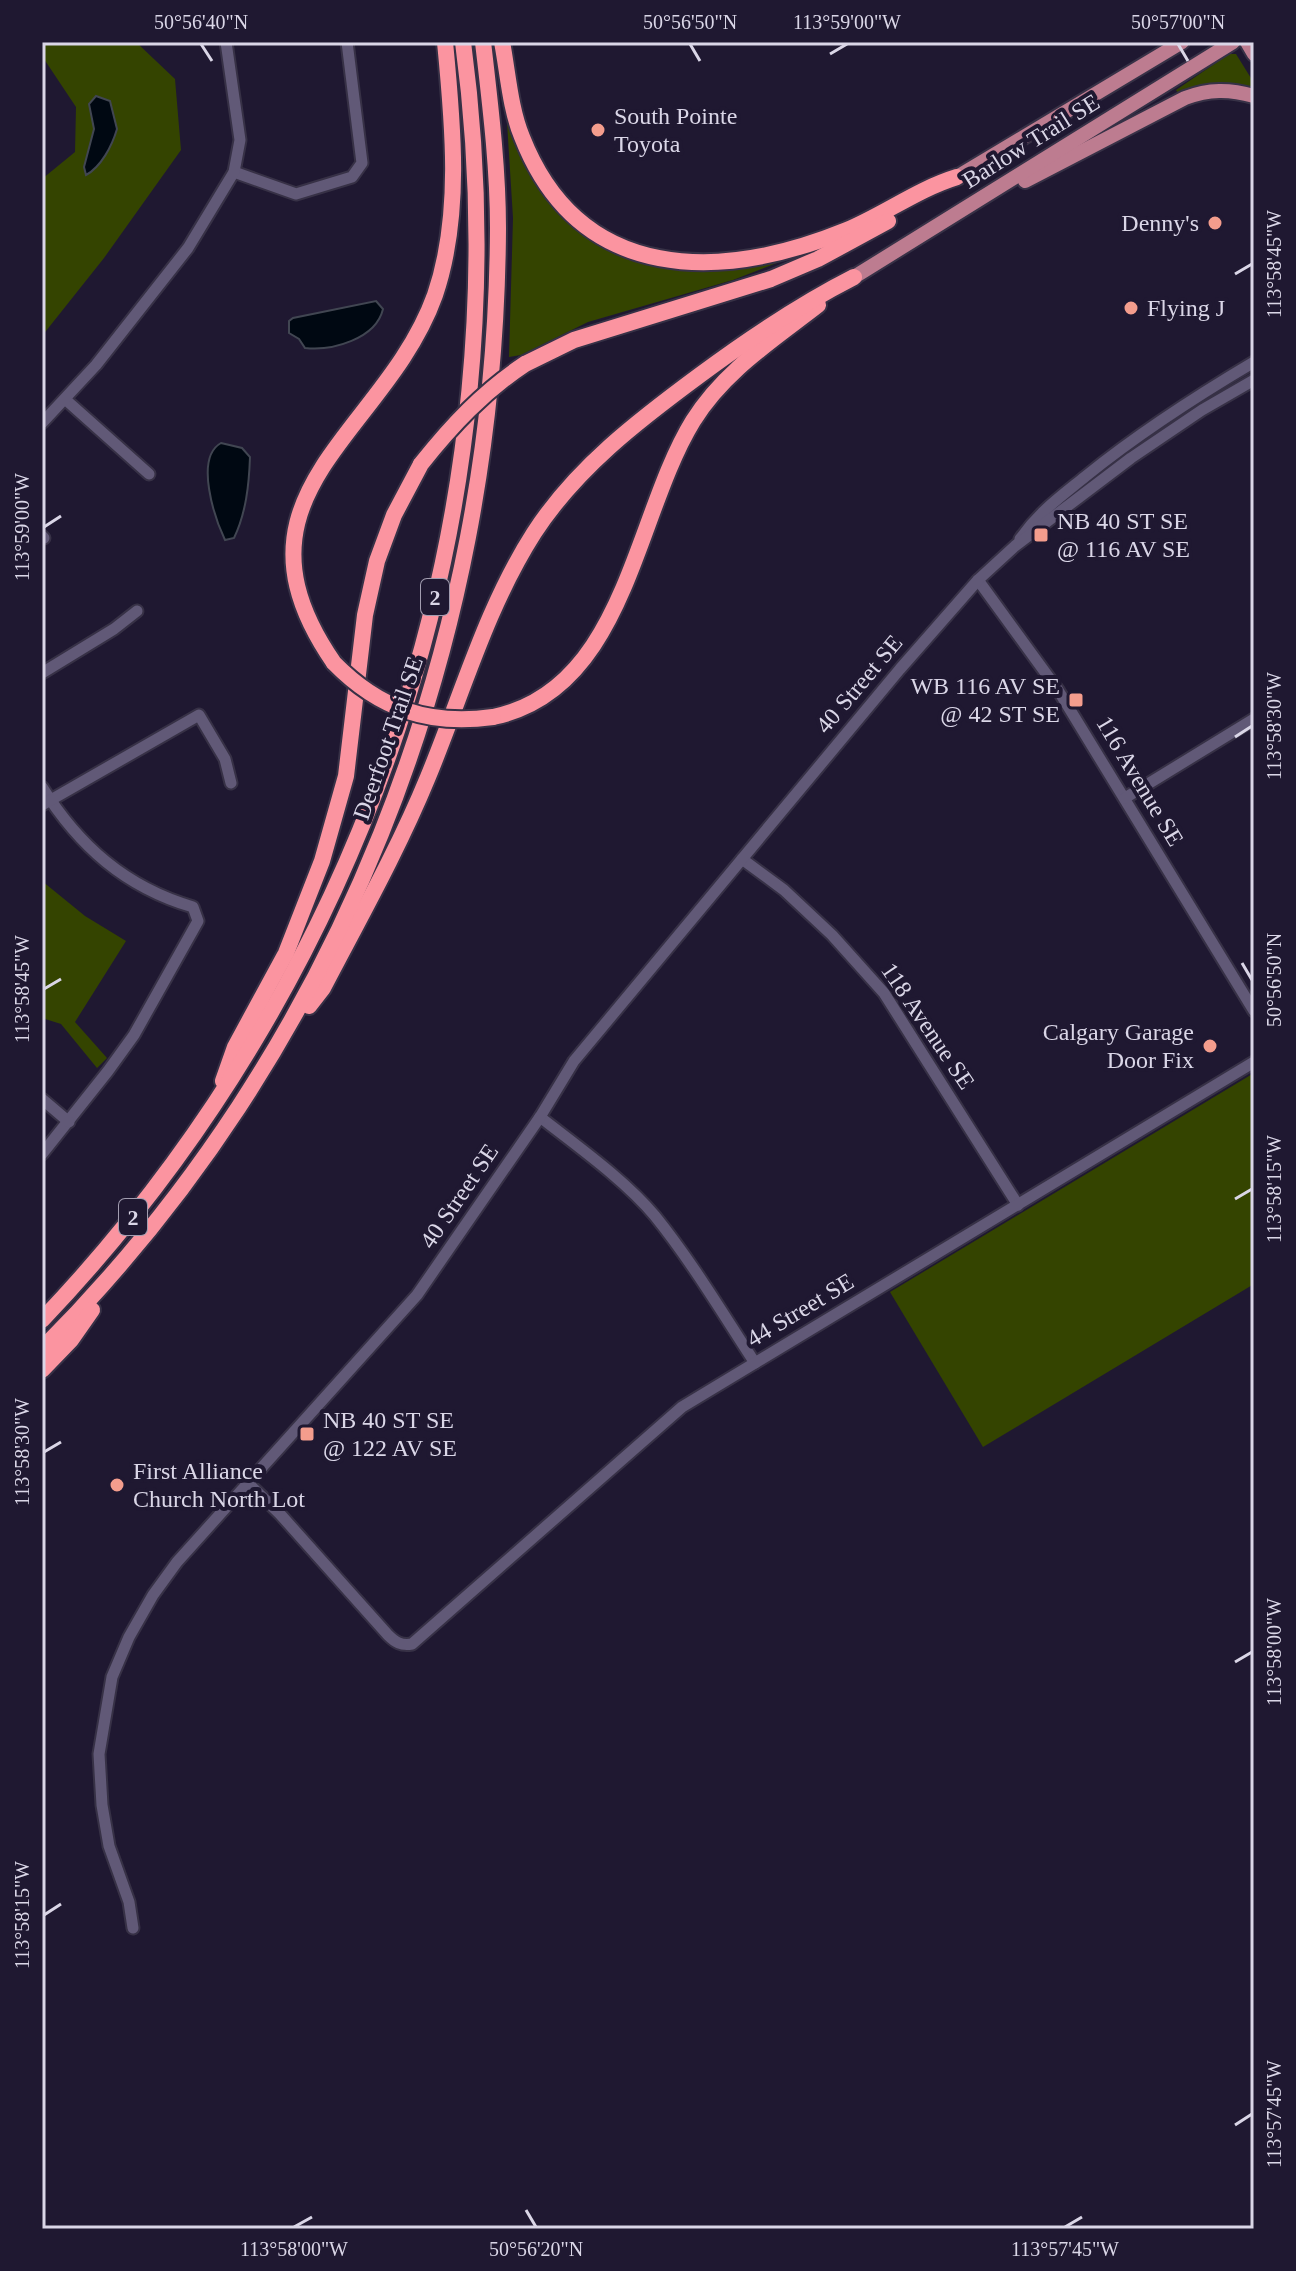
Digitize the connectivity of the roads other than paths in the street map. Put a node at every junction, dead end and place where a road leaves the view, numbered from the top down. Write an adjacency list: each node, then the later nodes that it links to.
1 (226, 42): 12 (street)
2 (347, 42): 12 (street)
3 (445, 42): 15 (highway, bridge)
4 (463, 42): 35 (highway, Deerfoot Trail SE / 2)
5 (483, 42): 32 (highway, Deerfoot Trail SE / 2)
6 (502, 42): 13 (highway)
7 (1182, 42): 13 (main road, Barlow Trail SE)
8 (1233, 42): 14 (main road, Barlow Trail SE)
9 (1247, 42): 10 (main road)
10 (1254, 54)
11 (1254, 96): 14 (main road)
12 (234, 172): 18 (street)
13 (957, 177): 35 (highway, bridge)
14 (1005, 184): 15 (main road, Barlow Trail SE)
15 (854, 277): 32 (highway)
16 (1254, 362): 21 (street, 40 Street SE)
17 (1254, 380): 21 (street, 40 Street SE)
18 (66, 400): 19 (street); 20 (street)
19 (42, 423)
20 (149, 474)
21 (1015, 546): 22 (street, 40 Street SE)
22 (978, 580): 28 (street, 116 Avenue SE); 30 (street, 40 Street SE)
23 (137, 611): 24 (street)
24 (42, 673)
25 (1254, 719): 28 (street)
26 (231, 783): 29 (street)
27 (42, 787): 29 (street)
28 (1125, 798): 31 (street, 116 Avenue SE)
29 (46, 802): 37 (street)
30 (742, 859): 36 (street, 40 Street SE); 39 (street, 118 Avenue SE)
31 (1254, 1011)
32 (268, 1062): 40 (highway, Deerfoot Trail SE / 2)
33 (1254, 1062): 39 (street, 44 Street SE)
34 (42, 1099): 37 (street)
35 (214, 1106): 41 (highway, Deerfoot Trail SE / 2)
36 (540, 1117): 43 (street); 45 (street, 40 Street SE)
37 (69, 1122): 38 (street)
38 (42, 1154)
39 (1018, 1205): 43 (street, 44 Street SE)
40 (141, 1240): 42 (highway, Deerfoot Trail SE / 2); 44 (highway)
41 (42, 1320)
42 (42, 1349)
43 (755, 1363): 45 (street, 44 Street SE)
44 (42, 1370)
45 (247, 1482): 46 (street, 40 Street SE)
46 (133, 1928)

